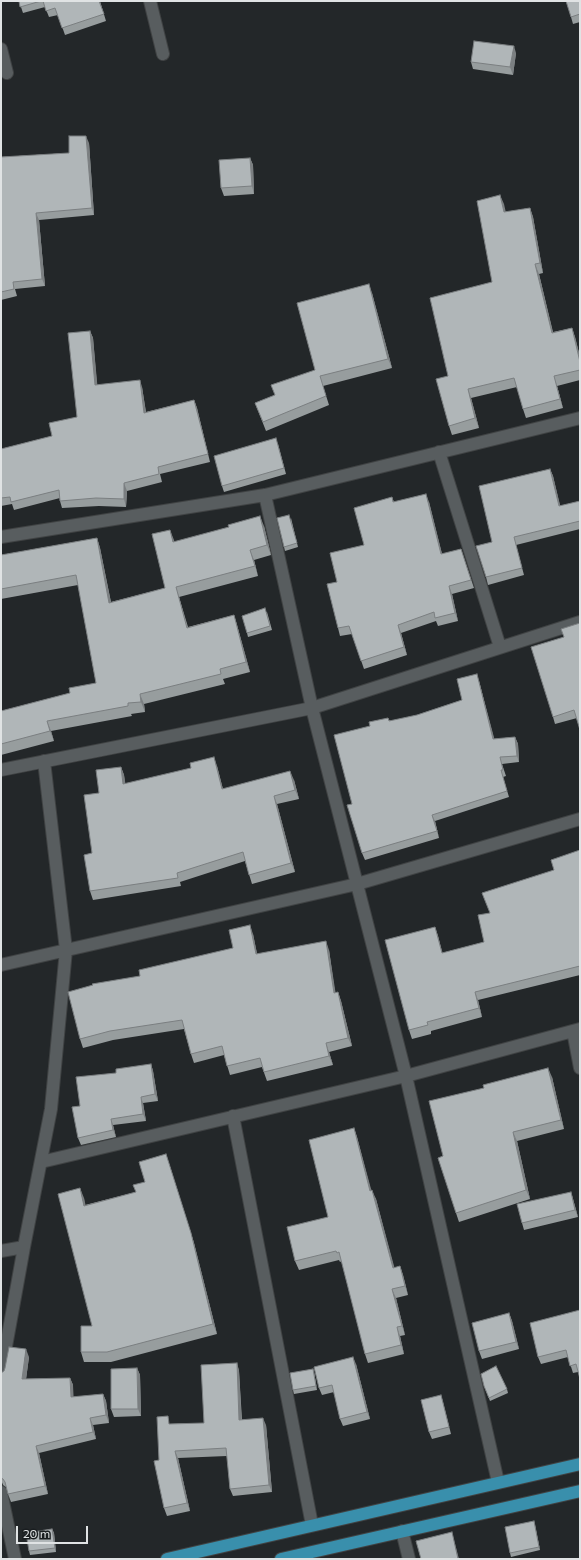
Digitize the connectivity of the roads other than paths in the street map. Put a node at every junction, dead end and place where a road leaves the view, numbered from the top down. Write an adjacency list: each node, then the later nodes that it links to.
1 (150, 1): 3 (street)
2 (1, 49): 4 (street)
3 (163, 54)
4 (7, 73)
5 (580, 418): 6 (street)
6 (439, 452): 7 (street); 10 (street)
7 (265, 495): 8 (street); 11 (street)
8 (1, 537)
9 (580, 622): 10 (street)
10 (500, 648): 11 (street)
11 (312, 708): 12 (street); 15 (street)
12 (44, 761): 13 (street); 16 (street)
13 (1, 770)
14 (580, 818): 15 (street)
15 (357, 884): 16 (street); 20 (street)
16 (66, 950): 17 (street); 22 (street)
17 (1, 965)
18 (577, 1030): 19 (street); 20 (street)
19 (580, 1068)
20 (406, 1076): 21 (street); 27 (street)
21 (233, 1116): 22 (street); 30 (street)
22 (41, 1162): 23 (street)
23 (24, 1247): 24 (street); 25 (street)
24 (1, 1251)
25 (1, 1374)
26 (580, 1464): 27 (main road)
27 (498, 1482): 30 (main road)
28 (580, 1491): 31 (main road)
29 (1, 1492): 33 (street)
30 (312, 1525): 34 (main road)
31 (402, 1531): 32 (main road); 36 (street)
32 (306, 1556): 35 (main road)
33 (15, 1559)
34 (167, 1559)
35 (281, 1559)
36 (408, 1559)

